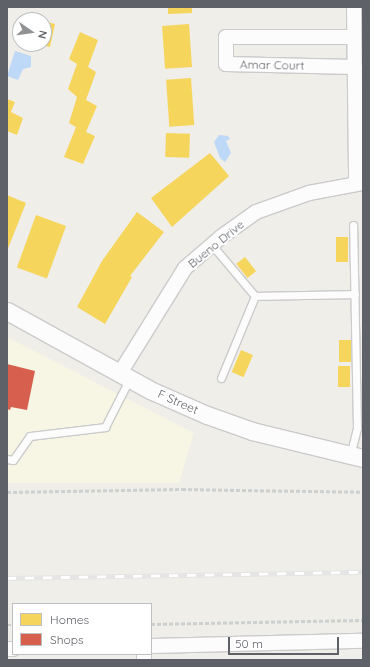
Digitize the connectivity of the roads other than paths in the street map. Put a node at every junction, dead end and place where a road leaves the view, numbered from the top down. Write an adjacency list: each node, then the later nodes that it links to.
1 (354, 7): 2 (street)
2 (354, 37): 3 (street); 3 (street, Amar Court)
3 (355, 67): 4 (street)
4 (359, 183): 6 (street, Bueno Drive)
5 (353, 225): 7 (lane)
6 (212, 245): 8 (lane); 10 (street, Bueno Drive)
7 (355, 294): 8 (lane); 12 (lane)
8 (255, 296): 11 (lane)
9 (7, 311): 10 (street, F Street)
10 (125, 376): 12 (street, F Street); 13 (lane)
11 (221, 378)
12 (356, 457)
13 (7, 459)
14 (363, 641): 15 (street)
15 (152, 646)

